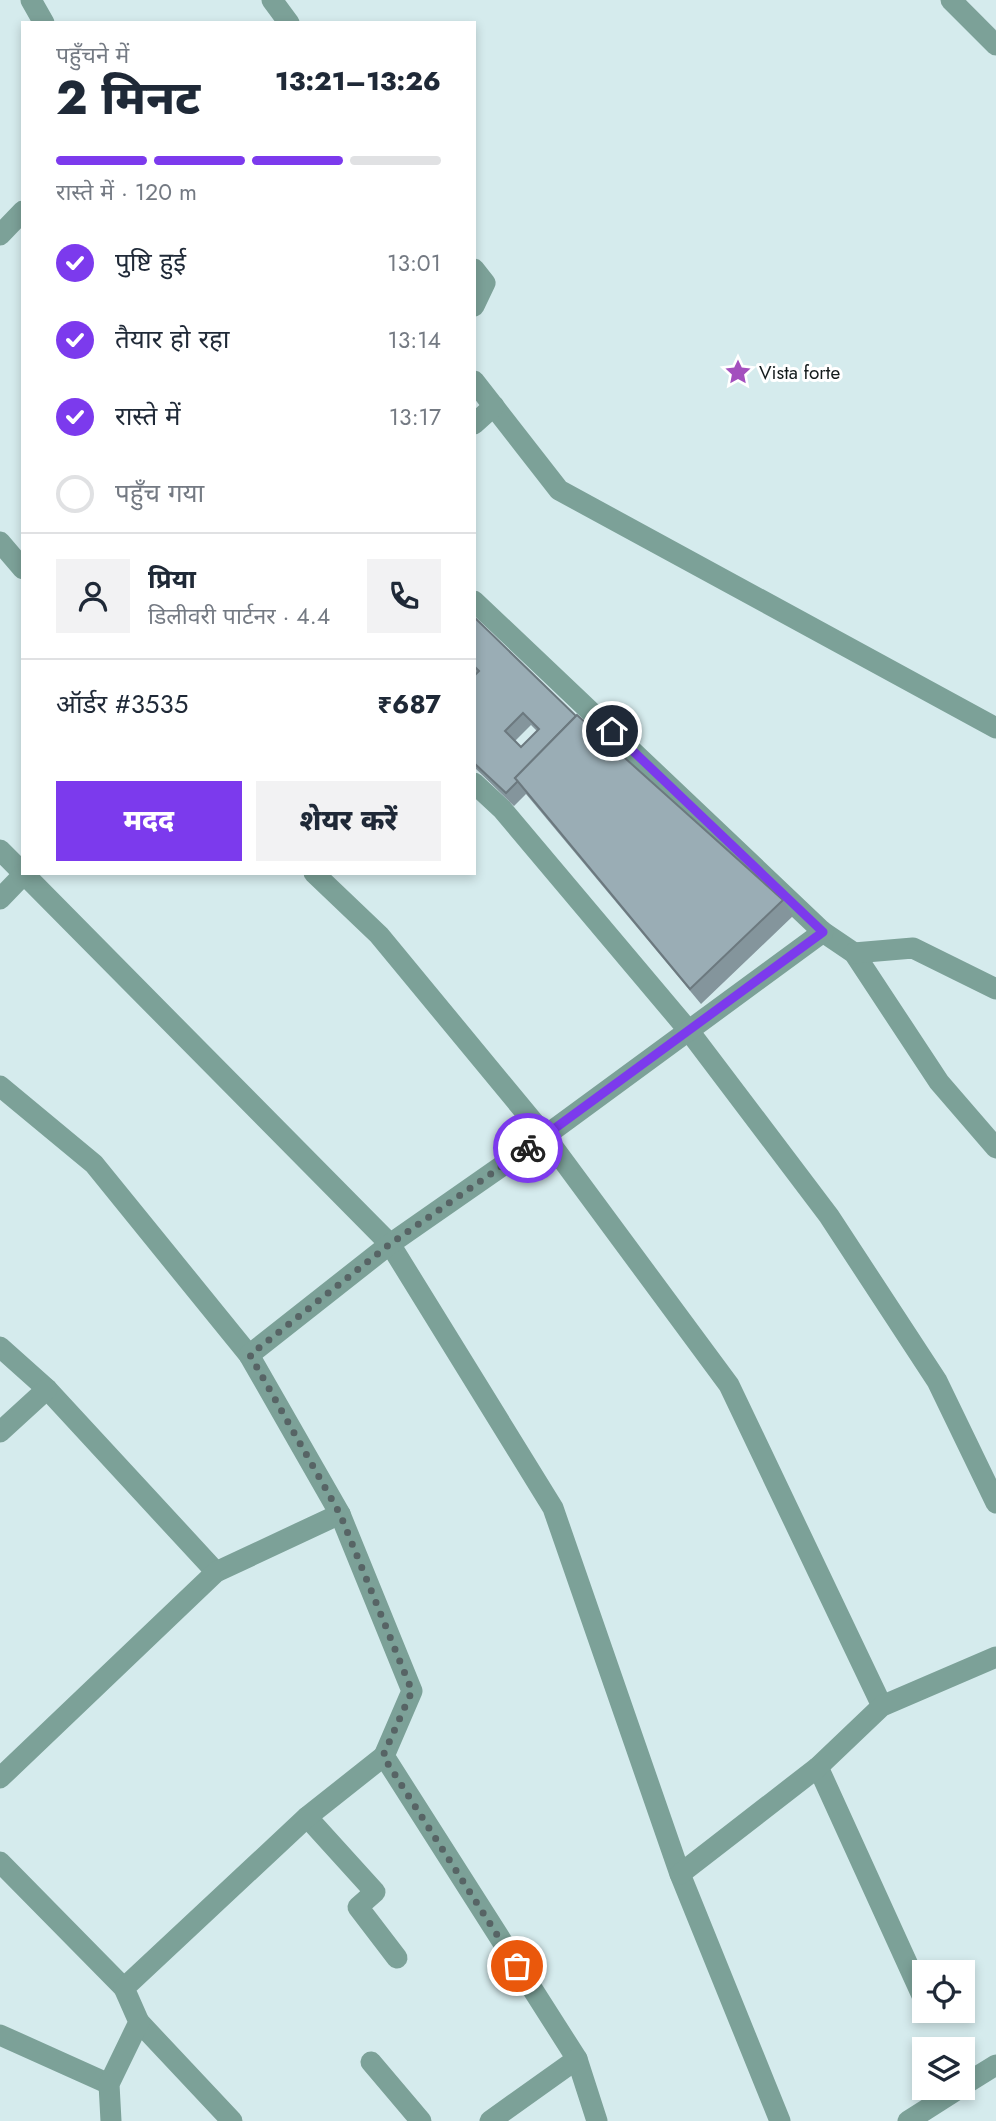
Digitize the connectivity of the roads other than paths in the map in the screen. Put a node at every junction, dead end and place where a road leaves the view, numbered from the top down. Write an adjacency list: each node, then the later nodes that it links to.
1 (31, 0): 4 (street)
2 (272, 0): 5 (street)
3 (951, 0): 6 (street)
4 (43, 21)
5 (288, 21)
6 (996, 45)
7 (21, 213): 8 (street)
8 (0, 235)
9 (476, 272): 10 (street)
10 (476, 302)
11 (476, 384): 12 (street)
12 (494, 406): 13 (street); 17 (street)
13 (476, 422)
14 (0, 542): 15 (street)
15 (21, 567)
16 (476, 603): 25 (street)
17 (996, 728)
18 (476, 785): 28 (street)
19 (0, 850): 20 (street)
20 (21, 870)
21 (22, 875): 24 (street)
22 (26, 875): 32 (street)
23 (316, 875): 30 (street)
24 (0, 900)
25 (823, 932): 26 (street); 28 (street)
26 (855, 953): 27 (street); 31 (street)
27 (996, 989)
28 (689, 1031): 30 (street); 37 (street)
29 (0, 1086): 34 (street)
30 (545, 1136): 32 (street); 41 (street)
31 (996, 1148)
32 (390, 1244): 34 (street); 47 (street)
33 (0, 1347): 35 (street)
34 (250, 1355): 38 (street)
35 (47, 1389): 36 (street); 39 (street)
36 (0, 1432)
37 (996, 1503)
38 (340, 1514): 39 (street); 42 (street)
39 (216, 1572): 44 (street)
40 (996, 1657): 41 (street)
41 (882, 1706): 43 (street)
42 (383, 1756): 45 (street); 53 (street)
43 (818, 1767): 47 (street); 49 (street)
44 (0, 1778)
45 (307, 1817): 48 (street); 50 (street)
46 (0, 1862): 50 (street)
47 (680, 1874): 64 (street)
48 (397, 1958)
49 (912, 1974)
50 (124, 1988): 51 (street)
51 (139, 2022): 57 (street); 60 (street)
52 (0, 2035): 57 (street)
53 (577, 2059): 62 (street); 63 (street)
54 (371, 2062): 61 (street)
55 (996, 2065): 56 (street)
56 (975, 2078)
57 (109, 2084): 59 (street)
58 (941, 2100): 65 (street)
59 (111, 2121)
60 (232, 2121)
61 (421, 2121)
62 (490, 2121)
63 (597, 2121)
64 (780, 2121)
65 (908, 2121)

